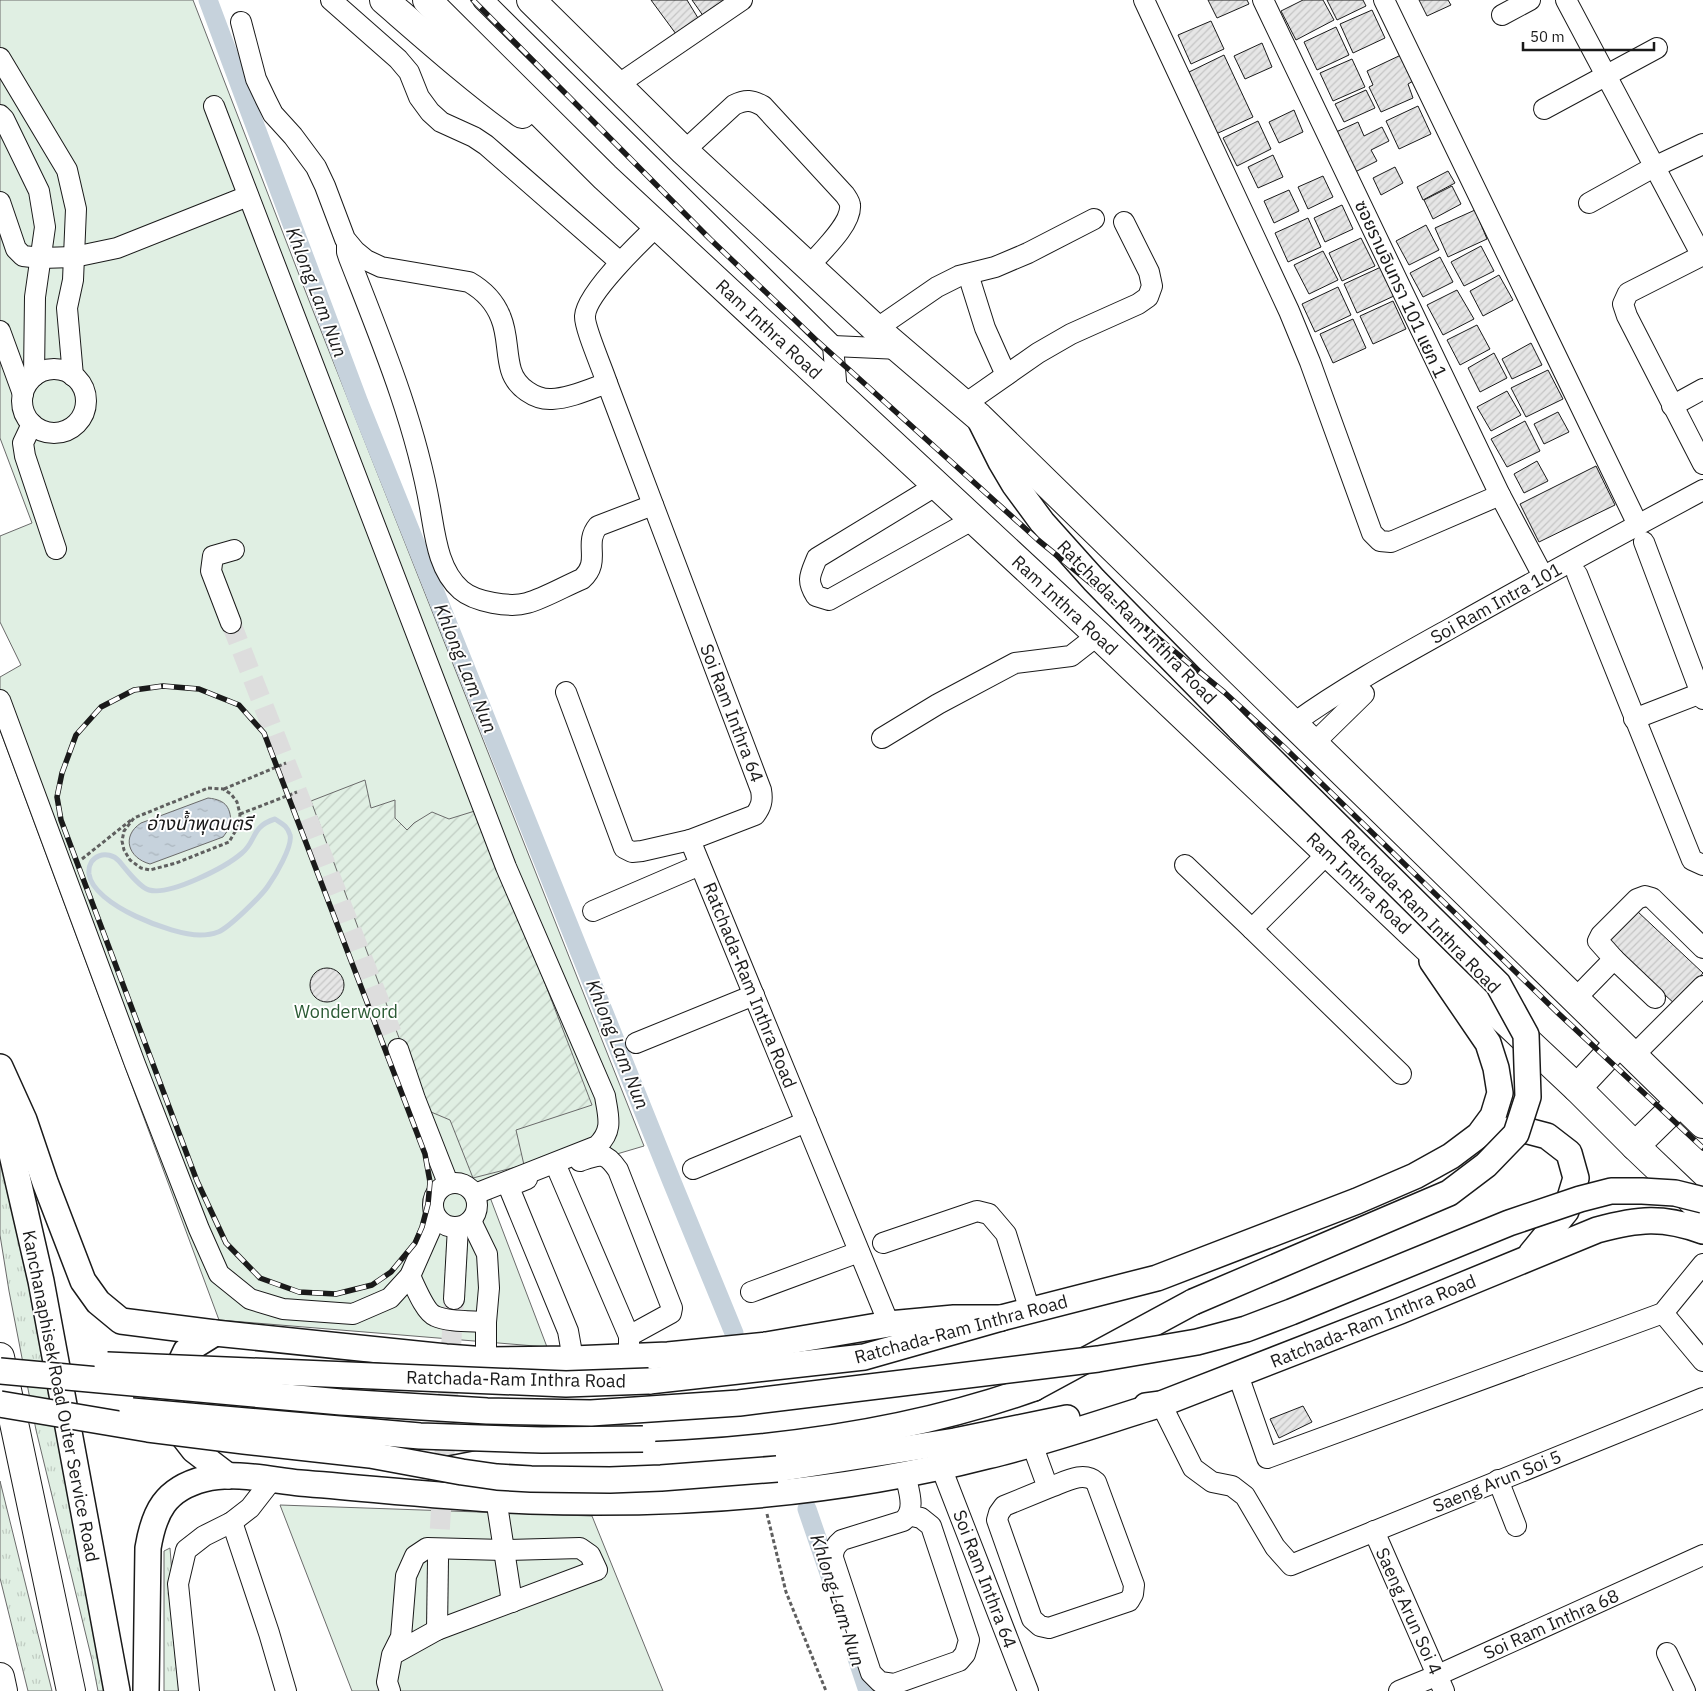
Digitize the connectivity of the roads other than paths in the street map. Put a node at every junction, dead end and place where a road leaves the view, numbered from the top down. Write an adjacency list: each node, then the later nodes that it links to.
1 (331, 0): 37 (street)
2 (384, 0): 26 (highway)
3 (427, 0): 26 (highway, Ram Inthra Road)
4 (483, 0): 42 (street)
5 (531, 0): 18 (highway)
6 (742, 0): 18 (street)
7 (1144, 0): 57 (street)
8 (1264, 0): 57 (street, ซอยรามอินทรา 101 แยก 1)
9 (1384, 0): 60 (street)
10 (1530, 0): 12 (street)
11 (1566, 0): 17 (street)
12 (1502, 15)
13 (241, 22): 33 (street)
14 (1656, 48): 17 (street)
15 (0, 58): 35 (street)
16 (0, 63): 19 (street)
17 (1606, 76): 21 (street); 25 (street)
18 (616, 86): 24 (highway)
19 (0, 89)
20 (214, 106): 27 (street)
21 (1544, 109)
22 (0, 115): 36 (street)
23 (1703, 144): 25 (street)
24 (684, 151): 38 (highway); 38 (street)
25 (1654, 167): 29 (street); 34 (street)
26 (604, 177): 32 (highway, Ram Inthra Road)
27 (248, 196): 35 (street); 104 (street)
28 (0, 202): 36 (street)
29 (1589, 203)
30 (1094, 219): 39 (street)
31 (1124, 222): 44 (street)
32 (657, 226): 37 (street, Soi Ram Inthra 64); 49 (highway, Ram Inthra Road)
33 (347, 242): 47 (street); 58 (street)
34 (1702, 255): 51 (street)
35 (74, 257): 36 (street); 46 (street)
36 (41, 258): 45 (street)
37 (620, 262): 47 (street, Soi Ram Inthra 64)
38 (808, 266): 40 (highway)
39 (968, 274): 40 (street); 44 (street)
40 (876, 329): 43 (highway)
41 (0, 331): 50 (street)
42 (834, 346): 43 (street); 49 (street)
43 (900, 349): 52 (highway)
44 (1006, 375): 52 (street)
45 (34, 376): 46 (street); 50 (street)
46 (74, 376): 53 (street)
47 (607, 383): 58 (street, Soi Ram Inthra 64)
48 (1703, 389): 51 (street)
49 (837, 392): 55 (highway, Ram Inthra Road)
50 (23, 394): 53 (street)
51 (1672, 406): 54 (street)
52 (972, 410): 72 (highway); 132 (main road, Ratchada-Ram Inthra Road, bridge)
53 (32, 424): 61 (street)
54 (1703, 464)
55 (937, 484): 59 (highway, Ram Inthra Road); 59 (street)
56 (1703, 490): 60 (street, Soi Ram Intra 101)
57 (1500, 495): 64 (street, ซอยรามอินทรา 101 แยก 1)
58 (653, 505): 75 (street, Soi Ram Inthra 64)
59 (974, 519): 66 (highway, Ram Inthra Road)
60 (1641, 534): 64 (street, Soi Ram Intra 101); 67 (street)
61 (56, 548)
62 (234, 550): 65 (street)
63 (1577, 574): 71 (street)
64 (1543, 576): 72 (street, Soi Ram Intra 101)
65 (231, 623)
66 (1098, 635): 73 (street); 76 (highway, Ram Inthra Road)
67 (1700, 686): 71 (street)
68 (0, 690): 114 (street)
69 (566, 692): 75 (street, Soi Ram Inthra 64)
70 (1364, 694): 74 (street)
71 (1634, 719): 79 (street)
72 (1294, 723): 74 (highway)
73 (882, 738)
74 (1314, 743): 88 (highway)
75 (690, 840): 77 (street, Ratchada-Ram Inthra Road)
76 (1328, 853): 81 (street); 82 (highway, Ram Inthra Road)
77 (700, 865): 80 (street); 86 (street, Ratchada-Ram Inthra Road)
78 (1186, 865): 81 (street)
79 (1703, 865)
80 (593, 911)
81 (1252, 929): 93 (street)
82 (1414, 935): 94 (highway, Ram Inthra Road); 99 (main road, Ratchada-Ram Inthra Road)
83 (1703, 948): 84 (street)
84 (1614, 959): 87 (street); 88 (street)
85 (1703, 986): 91 (street)
86 (754, 995): 89 (street); 97 (street, Ratchada-Ram Inthra Road)
87 (1655, 998)
88 (1575, 999): 91 (highway)
89 (636, 1043)
90 (398, 1048): 103 (street)
91 (1626, 1049): 94 (highway); 96 (highway)
92 (0, 1067): 122 (main road)
93 (1401, 1074)
94 (1577, 1088): 100 (highway, Ram Inthra Road)
95 (0, 1102): 161 (main road, Kanchanaphisek Road Outer Service Road)
96 (1680, 1102): 98 (highway); 100 (highway)
97 (806, 1122): 102 (street); 111 (street, Ratchada-Ram Inthra Road)
98 (1703, 1124)
99 (1479, 1135): 112 (main road); 117 (main road, Ratchada-Ram Inthra Road)
100 (1635, 1146): 106 (highway, Ram Inthra Road)
101 (557, 1168): 123 (street); 123 (street); 125 (street)
102 (692, 1169)
103 (448, 1183): 104 (street); 107 (street)
104 (475, 1194): 108 (street)
105 (1703, 1200): 129 (main road, Ratchada-Ram Inthra Road, bridge)
106 (1703, 1211)
107 (436, 1217): 108 (street); 114 (street)
108 (465, 1224): 116 (street); 120 (street)
109 (1703, 1231): 112 (main road, Ratchada-Ram Inthra Road)
110 (883, 1242): 117 (street)
111 (860, 1252): 115 (street); 121 (street, Ratchada-Ram Inthra Road)
112 (1530, 1256): 130 (main road, Ratchada-Ram Inthra Road)
113 (1703, 1264): 118 (street)
114 (410, 1276): 120 (street)
115 (750, 1292)
116 (454, 1299)
117 (1030, 1311): 119 (main road, Ratchada-Ram Inthra Road)
118 (1663, 1313): 127 (street); 130 (street)
119 (1001, 1318): 121 (main road); 128 (main road, Ratchada-Ram Inthra Road, bridge)
120 (486, 1322): 126 (street)
121 (889, 1324): 123 (main road)
122 (215, 1334): 126 (main road); 140 (main road)
123 (629, 1346): 125 (main road)
124 (0, 1357): 136 (highway)
125 (573, 1359): 126 (main road)
126 (486, 1360)
127 (1703, 1361)
128 (0, 1363)
129 (0, 1371)
130 (1238, 1375): 135 (main road, Ratchada-Ram Inthra Road)
131 (0, 1384): 136 (highway)
132 (1034, 1388): 134 (main road, Ratchada-Ram Inthra Road, bridge); 143 (main road)
133 (1703, 1398): 142 (street, Saeng Arun Soi 5)
134 (0, 1402): 135 (main road, Ratchada-Ram Inthra Road, bridge)
135 (1161, 1404): 137 (main road); 149 (street, Saeng Arun Soi 5)
136 (16, 1439): 160 (highway)
137 (1032, 1444): 138 (main road); 144 (street)
138 (941, 1467): 139 (main road); 166 (street, Soi Ram Inthra 64)
139 (905, 1474): 145 (main road); 146 (street)
140 (228, 1476): 141 (main road); 162 (main road)
141 (271, 1480): 143 (main road); 147 (street)
142 (1498, 1480): 148 (street); 149 (street, Saeng Arun Soi 5)
143 (330, 1486): 145 (main road)
144 (1048, 1488): 144 (street)
145 (496, 1498): 150 (street)
146 (908, 1515): 146 (street)
147 (232, 1522): 163 (street); 164 (street)
148 (1516, 1526)
149 (1374, 1531): 158 (street, Saeng Arun Soi 4)
150 (504, 1550): 153 (street); 153 (street); 156 (street)
151 (1703, 1555): 158 (street, Soi Ram Inthra 68)
152 (438, 1559): 154 (street)
153 (512, 1602): 154 (street)
154 (437, 1630): 156 (street)
155 (1667, 1653): 168 (street)
156 (392, 1654): 165 (street)
157 (0, 1677): 159 (highway)
158 (1441, 1683): 167 (street, Soi Ram Inthra 68)
159 (3, 1691)
160 (71, 1691)
161 (116, 1691)
162 (146, 1691)
163 (189, 1691)
164 (286, 1691)
165 (390, 1691)
166 (1028, 1691)
167 (1399, 1691)
168 (1685, 1691)

